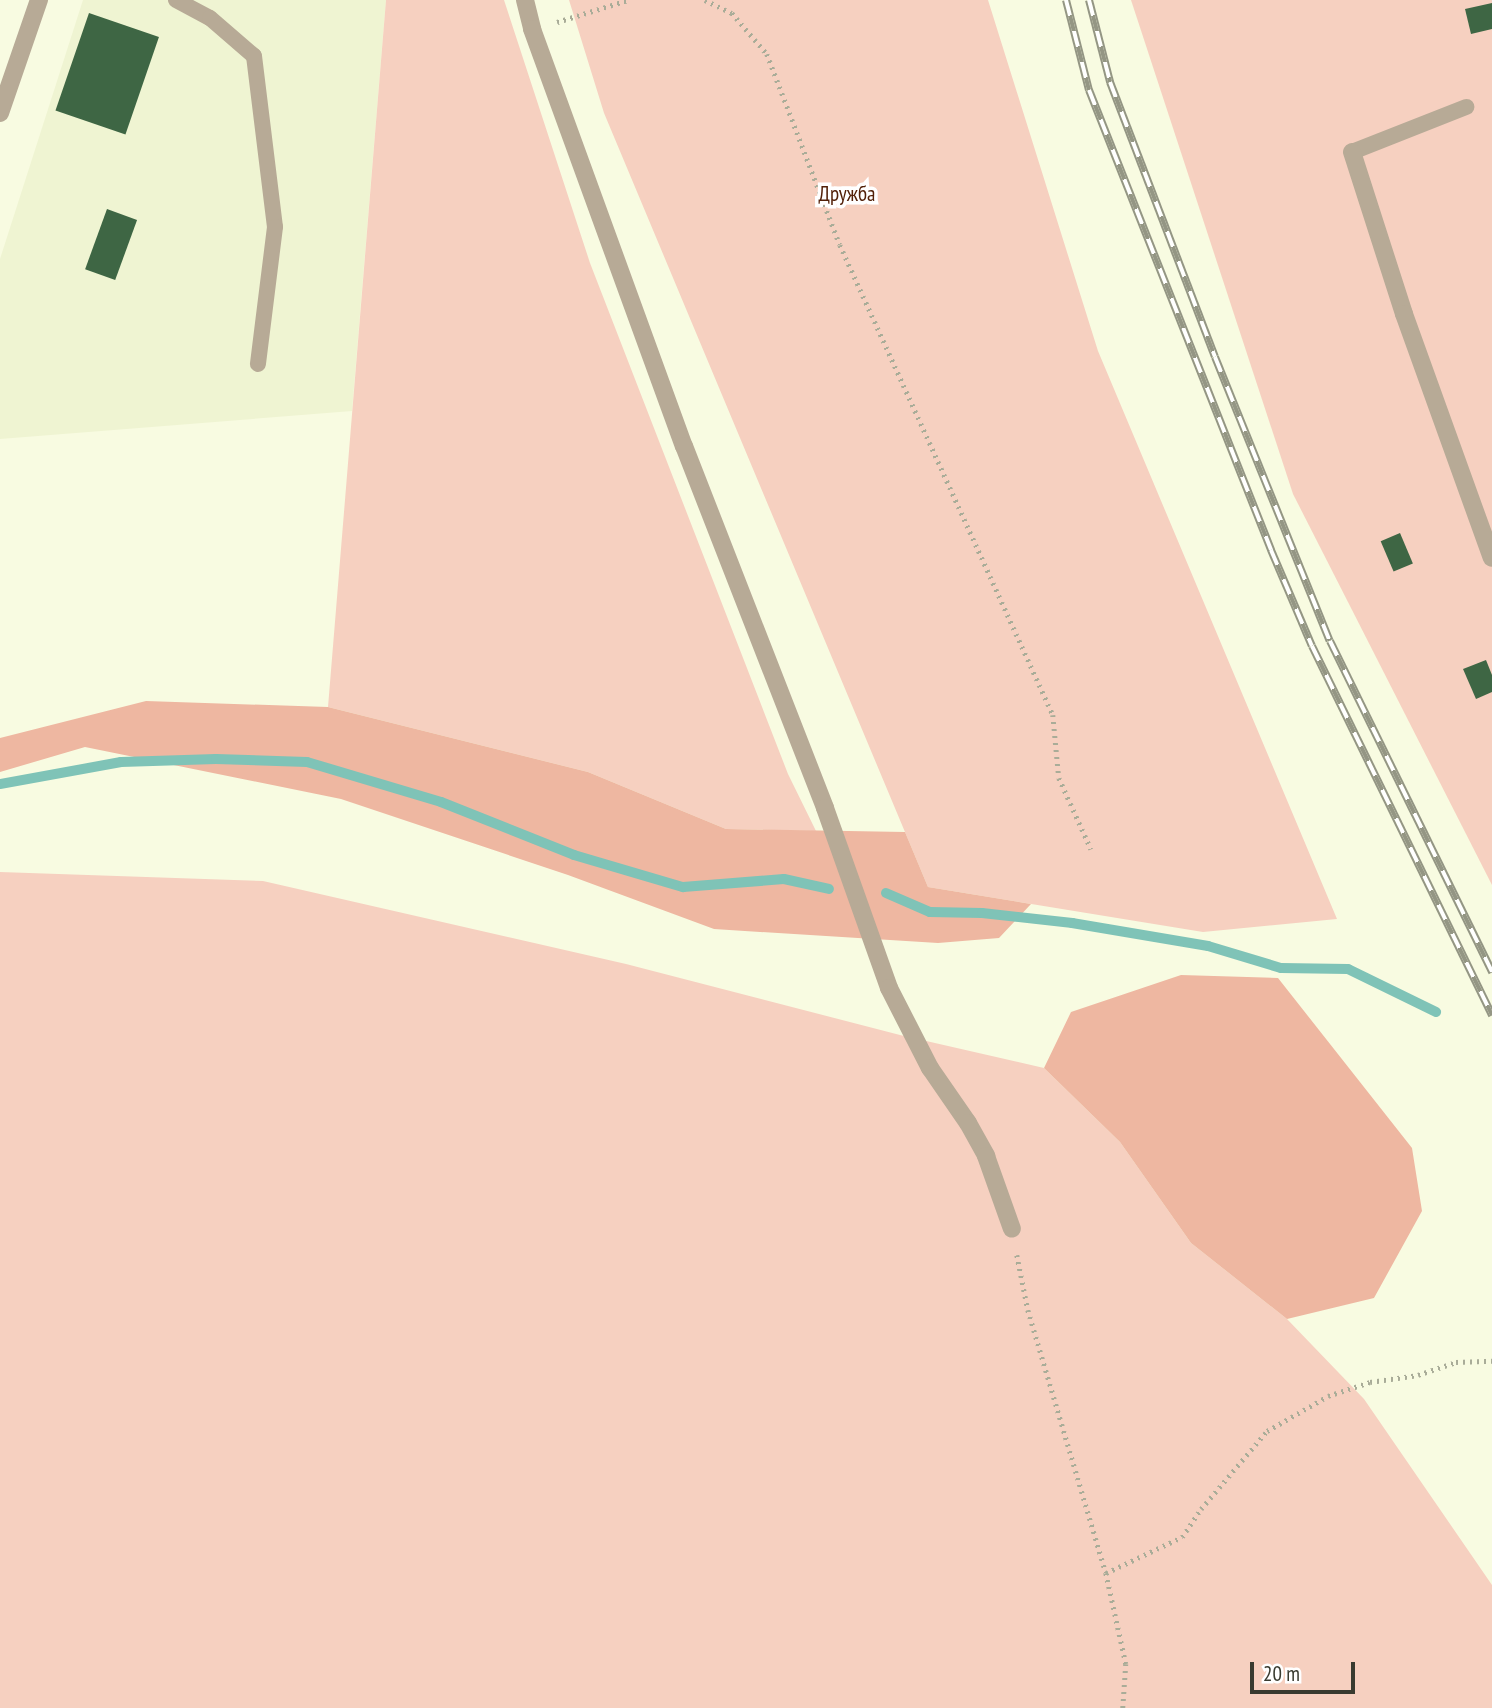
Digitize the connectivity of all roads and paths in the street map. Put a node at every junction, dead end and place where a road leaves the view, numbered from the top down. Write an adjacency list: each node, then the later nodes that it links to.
1 (39, 0): 8 (street)
2 (176, 0): 10 (lane)
3 (525, 0): 6 (street)
4 (628, 0): 6 (path)
5 (705, 0): 12 (path)
6 (532, 29): 13 (street)
7 (1466, 107): 9 (lane)
8 (0, 113)
9 (1352, 152): 11 (street)
10 (258, 364)
11 (1492, 558)
12 (1091, 849)
13 (1012, 1229): 15 (path)
14 (1492, 1361): 15 (path)
15 (1106, 1573): 16 (path)
16 (1123, 1708)

